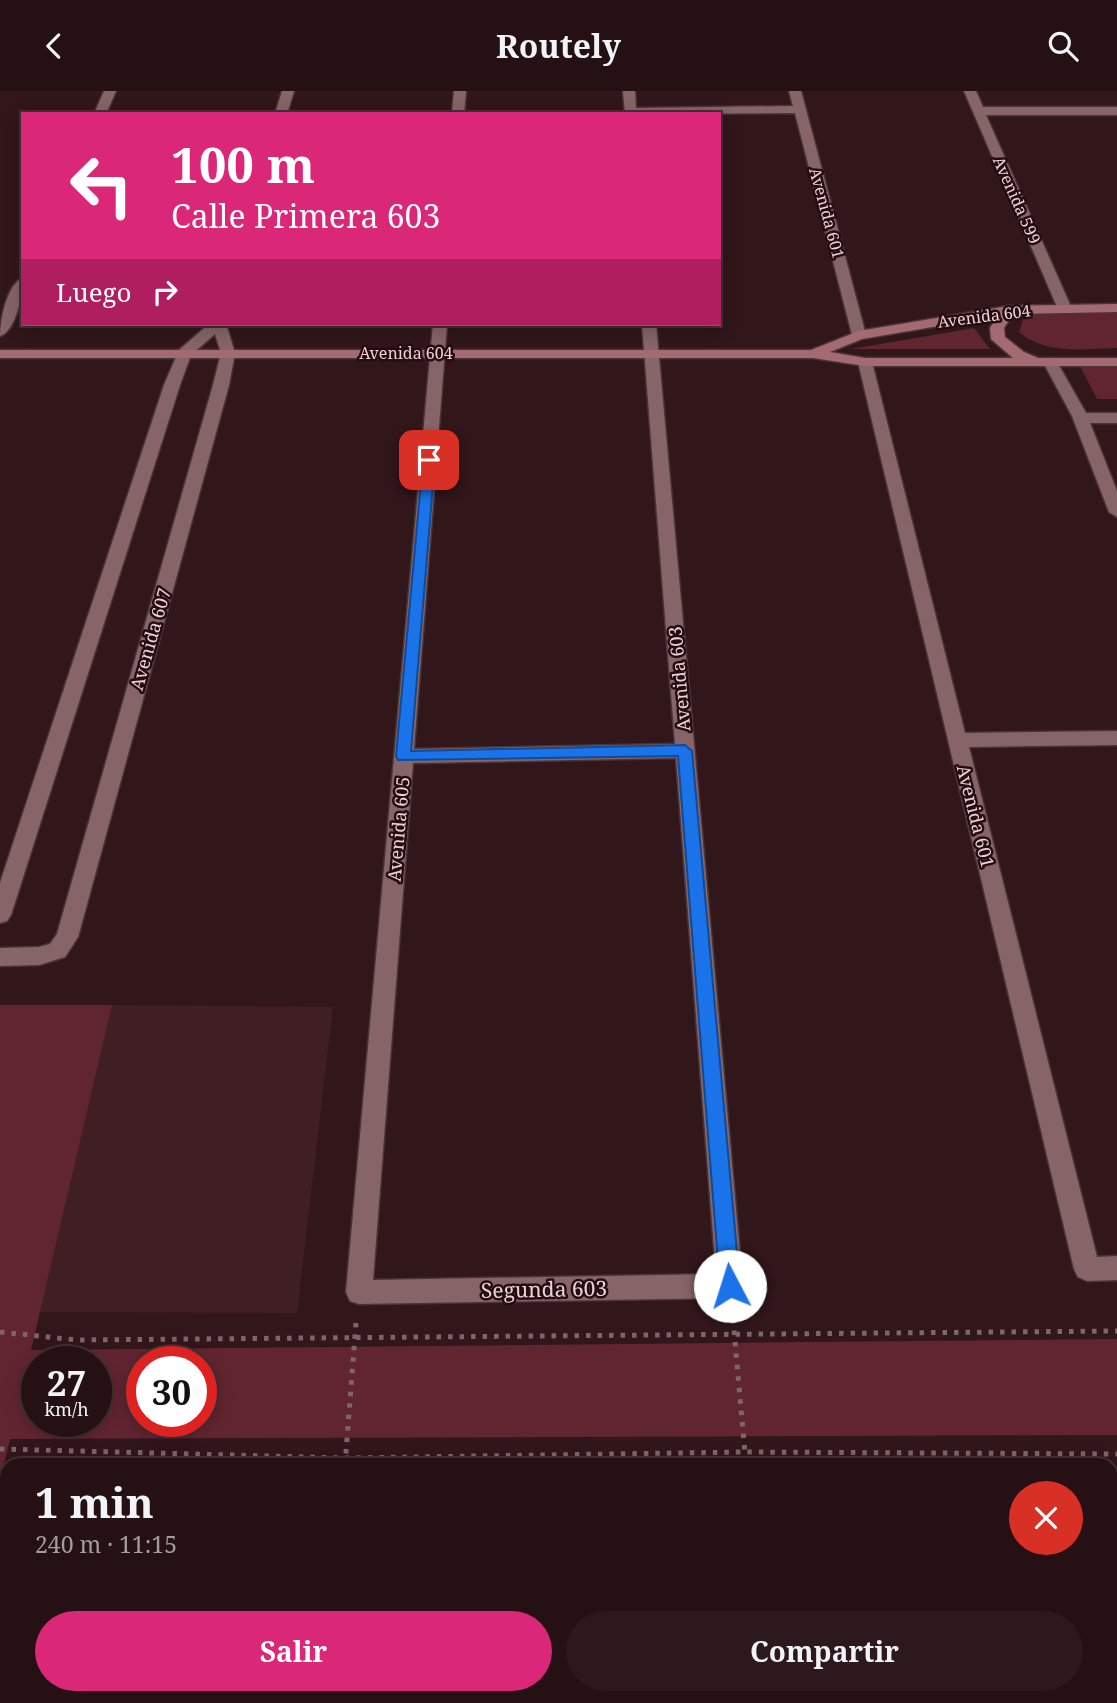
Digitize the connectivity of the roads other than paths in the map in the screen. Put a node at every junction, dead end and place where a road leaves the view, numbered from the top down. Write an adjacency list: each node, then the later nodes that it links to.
1 (110, 91): 10 (street)
2 (288, 91): 11 (street)
3 (460, 91): 12 (street)
4 (629, 91): 13 (street)
5 (795, 91): 7 (street, Avenida 601)
6 (970, 91): 8 (street, Avenida 599)
7 (799, 109): 14 (street); 24 (street, Avenida 601)
8 (977, 111): 9 (street); 17 (street, Avenida 599)
9 (1117, 111)
10 (101, 112)
11 (282, 112)
12 (458, 112)
13 (631, 112)
14 (673, 112)
15 (21, 286): 23 (street)
16 (1117, 308): 17 (street, Avenida 604)
17 (1065, 309): 18 (street, Avenida 604)
18 (1008, 310): 24 (street, Avenida 604); 32 (street)
19 (216, 326): 25 (street)
20 (219, 326): 26 (street)
21 (440, 326): 27 (street, Avenida 605)
22 (649, 326): 28 (street, Avenida 603)
23 (0, 332)
24 (859, 335): 30 (street, Avenida 604)
25 (184, 353): 26 (street, Avenida 604); 29 (street, Avenida 604); 41 (street)
26 (228, 353): 27 (street, Avenida 604); 42 (street, Avenida 607)
27 (438, 353): 28 (street, Avenida 604); 40 (street, Avenida 605)
28 (651, 353): 30 (street, Avenida 604); 39 (street, Avenida 603)
29 (0, 354)
30 (813, 354): 31 (street, Avenida 604)
31 (865, 362): 32 (street, Avenida 604); 38 (street, Avenida 601)
32 (1050, 362): 33 (street, Avenida 604); 34 (street)
33 (1117, 362)
34 (1081, 418): 35 (street); 36 (street)
35 (1117, 418)
36 (1117, 512)
37 (1117, 738): 38 (street)
38 (957, 740): 43 (street, Avenida 601)
39 (685, 751): 40 (street); 44 (street, Avenida 603)
40 (404, 756): 45 (street, Avenida 605)
41 (0, 915)
42 (0, 957)
43 (1117, 1268)
44 (730, 1286): 45 (street, Segunda 603)
45 (359, 1292)

